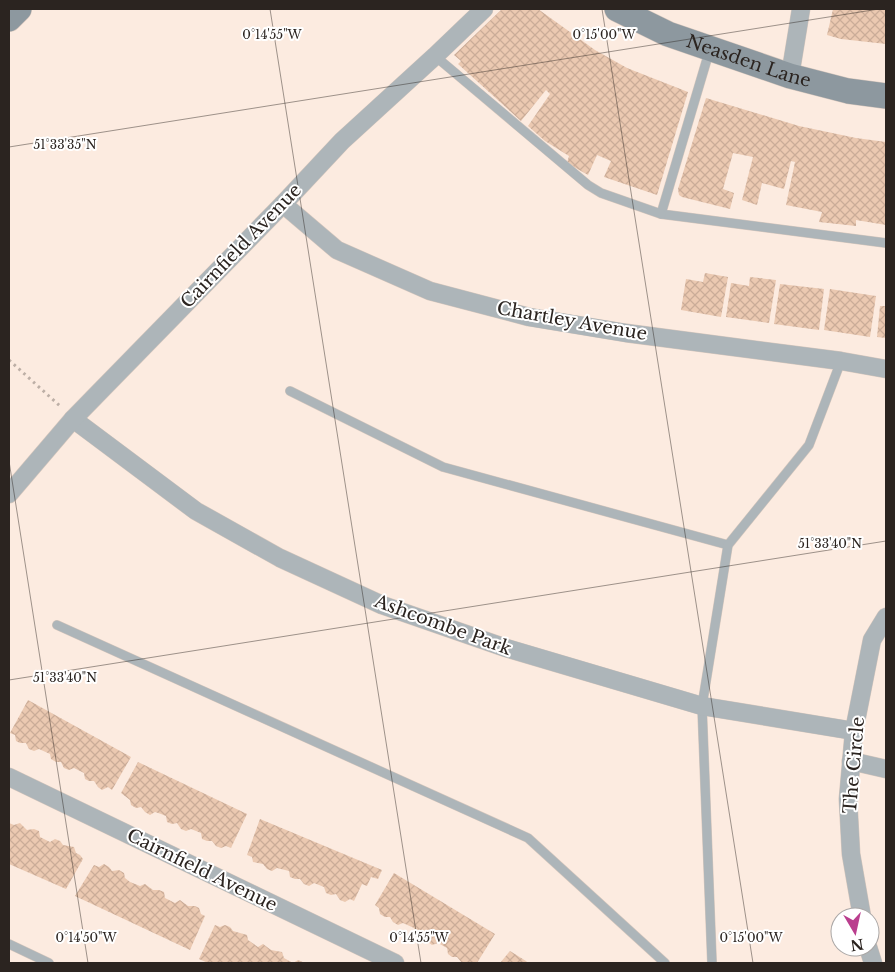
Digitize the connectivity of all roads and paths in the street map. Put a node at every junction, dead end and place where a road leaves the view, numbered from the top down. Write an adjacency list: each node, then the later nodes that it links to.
1 (19, 9): 5 (street)
2 (484, 9): 7 (street, Cairnfield Avenue)
3 (617, 9): 6 (street, Neasden Lane)
4 (801, 9): 8 (street)
5 (9, 19)
6 (710, 49): 8 (street, Neasden Lane); 11 (lane)
7 (435, 56): 10 (street, Cairnfield Avenue); 11 (lane)
8 (790, 76): 9 (street, Neasden Lane)
9 (886, 96)
10 (283, 204): 14 (street, Chartley Avenue); 17 (street, Cairnfield Avenue)
11 (661, 214): 12 (lane)
12 (886, 243)
13 (9, 360): 17 (path)
14 (841, 361): 15 (street, Chartley Avenue); 19 (lane)
15 (886, 369)
16 (290, 391): 19 (lane)
17 (73, 419): 18 (street, Cairnfield Avenue); 22 (street, Ashcombe Park)
18 (9, 494)
19 (728, 545): 22 (lane)
20 (886, 617): 23 (street, The Circle)
21 (57, 626): 31 (lane)
22 (702, 706): 23 (street, Ashcombe Park); 32 (lane)
23 (854, 731): 24 (street, The Circle)
24 (851, 761): 25 (street); 27 (street, The Circle)
25 (886, 768)
26 (9, 777): 30 (street, Cairnfield Avenue)
27 (860, 907)
28 (9, 944): 29 (lane)
29 (49, 963)
30 (395, 963)
31 (665, 963)
32 (712, 963)

